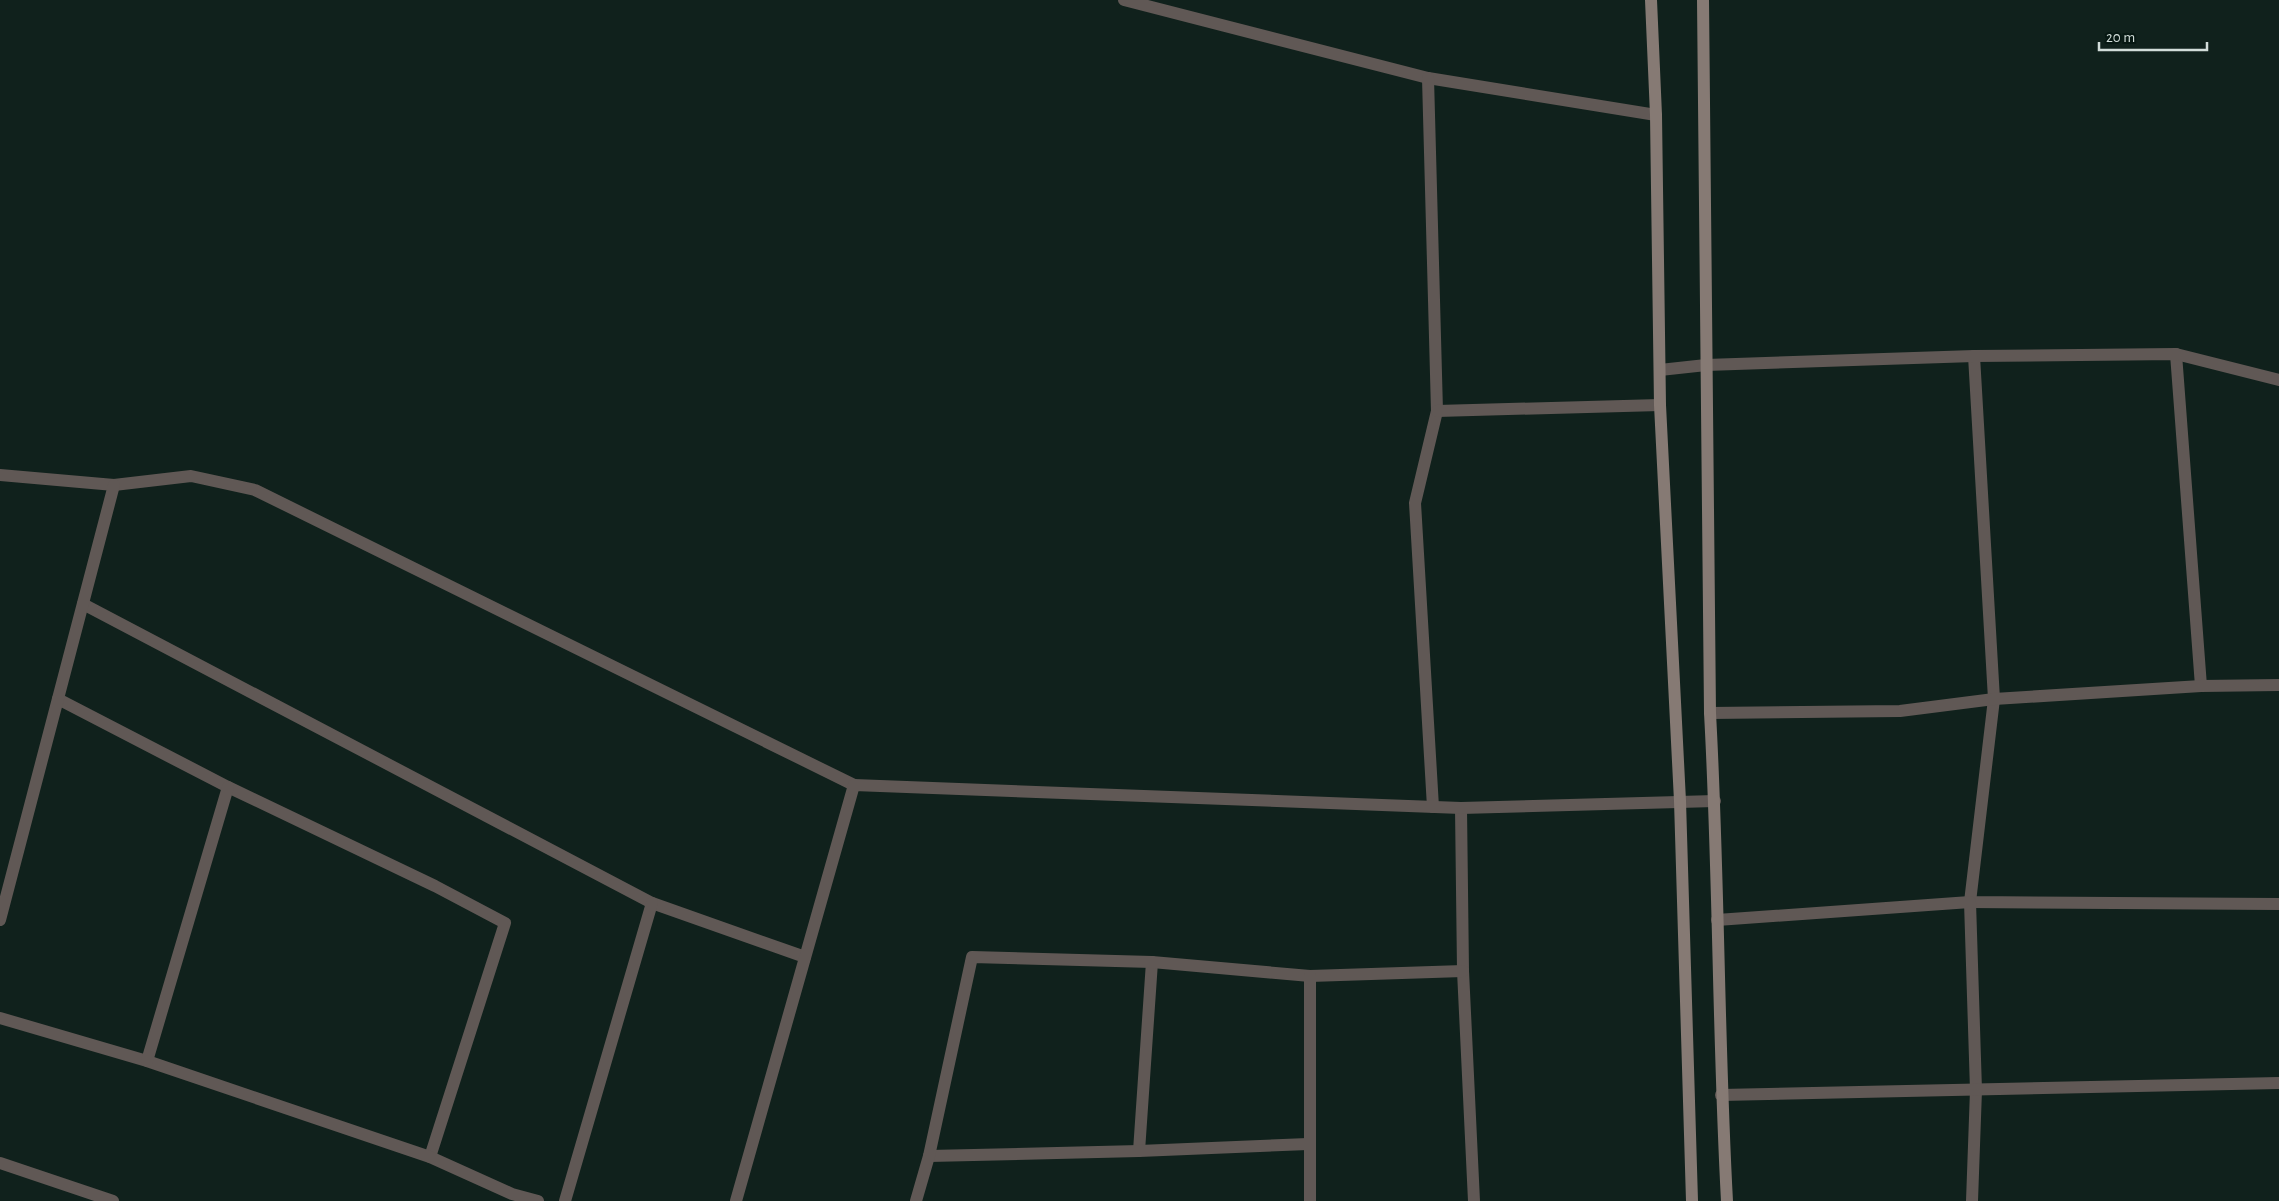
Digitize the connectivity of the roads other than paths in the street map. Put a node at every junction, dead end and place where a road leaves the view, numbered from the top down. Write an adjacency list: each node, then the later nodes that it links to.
1 (1124, 0): 4 (street)
2 (1651, 0): 5 (street)
3 (1703, 0): 8 (street)
4 (1428, 78): 5 (street); 12 (street)
5 (1656, 115): 9 (street)
6 (2176, 354): 7 (street); 10 (street); 17 (street)
7 (1974, 356): 8 (street); 19 (street)
8 (1706, 366): 9 (street); 20 (street)
9 (1660, 370): 11 (street)
10 (2279, 380)
11 (1660, 405): 12 (street); 23 (street)
12 (1437, 411): 25 (street)
13 (0, 475): 14 (street)
14 (114, 485): 15 (street); 21 (street)
15 (83, 604): 18 (street); 28 (street)
16 (2279, 685): 17 (street)
17 (2201, 686): 19 (street)
18 (58, 699): 22 (street); 30 (street)
19 (1994, 699): 20 (street); 27 (street)
20 (1710, 713): 24 (street)
21 (854, 784): 25 (street); 32 (street)
22 (228, 787): 37 (street); 44 (street)
23 (1680, 801): 24 (street); 26 (street); 53 (street)
24 (1715, 801): 31 (street)
25 (1433, 807): 26 (street)
26 (1460, 808): 34 (street)
27 (1970, 902): 29 (street); 31 (street); 39 (street)
28 (652, 903): 32 (street); 48 (street)
29 (2279, 904)
30 (0, 920)
31 (1717, 920): 40 (street)
32 (805, 958): 49 (street)
33 (1152, 962): 35 (street); 42 (street); 43 (street)
34 (1463, 971): 35 (street); 52 (street)
35 (1310, 976): 41 (street)
36 (0, 1018): 37 (street)
37 (147, 1061): 44 (street)
38 (2279, 1084): 39 (street)
39 (1976, 1090): 40 (street); 55 (street)
40 (1721, 1095): 54 (street)
41 (1308, 1144): 42 (street); 51 (street)
42 (1139, 1151): 43 (street)
43 (929, 1156): 50 (street)
44 (430, 1157): 47 (street)
45 (0, 1162): 46 (street)
46 (107, 1200)
47 (538, 1201)
48 (565, 1201)
49 (736, 1201)
50 (916, 1201)
51 (1310, 1201)
52 (1474, 1201)
53 (1692, 1201)
54 (1727, 1201)
55 (1972, 1201)

